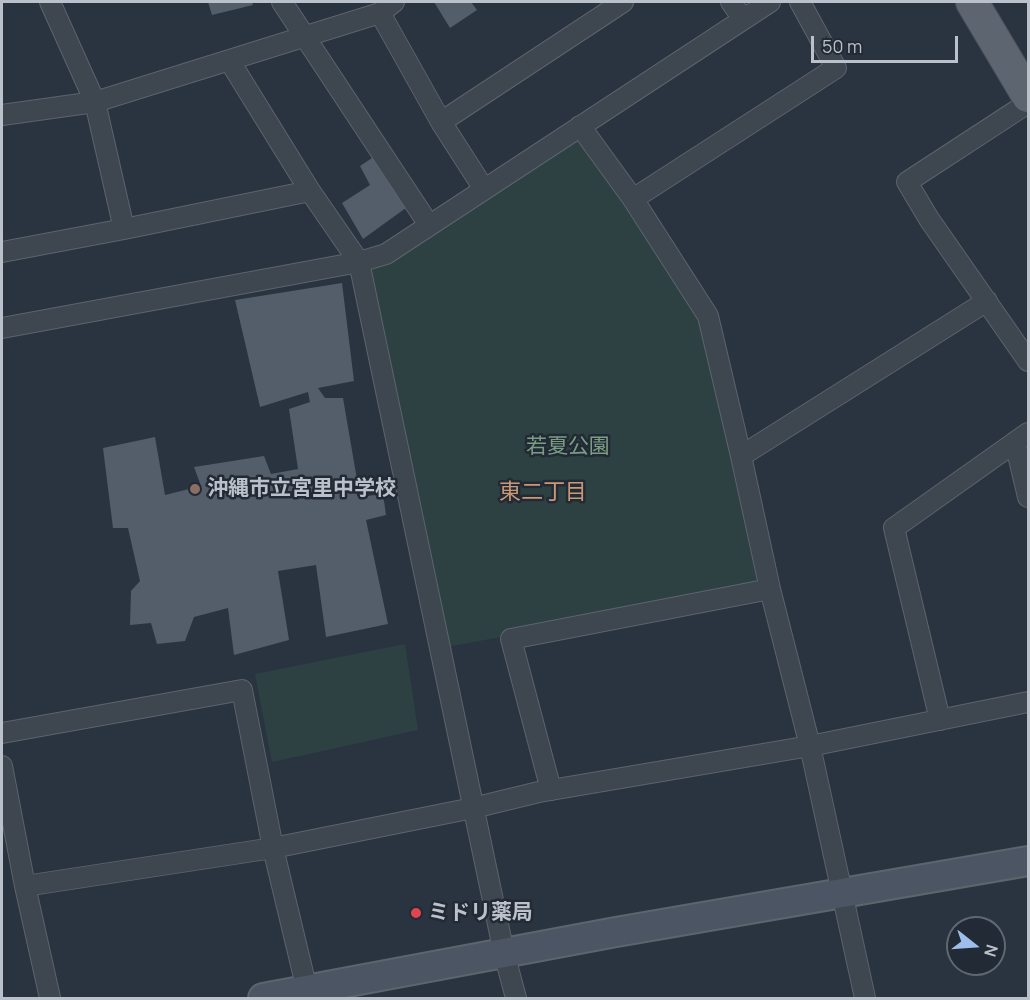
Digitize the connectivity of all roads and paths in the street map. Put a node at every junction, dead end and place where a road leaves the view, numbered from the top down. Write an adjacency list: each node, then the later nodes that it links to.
1 (50, 2): 13 (street)
2 (282, 2): 10 (street)
3 (622, 2): 16 (street)
4 (731, 2): 9 (street)
5 (770, 2): 9 (street)
6 (800, 2): 20 (street)
7 (972, 2): 12 (main road)
8 (387, 7): 10 (street); 16 (street)
9 (743, 19): 17 (street)
10 (304, 36): 11 (street); 21 (street)
11 (229, 60): 13 (street); 19 (street)
12 (1029, 96)
13 (95, 102): 15 (street); 22 (street)
14 (1029, 104): 25 (street)
15 (2, 115)
16 (441, 122): 18 (street)
17 (580, 126): 18 (street); 20 (street)
18 (484, 189): 21 (street)
19 (310, 191): 22 (street); 24 (street)
20 (633, 199): 29 (street)
21 (429, 225): 24 (street)
22 (124, 229): 23 (street)
23 (2, 252)
24 (359, 262): 26 (street); 38 (street)
25 (987, 301): 27 (street); 29 (street)
26 (2, 328)
27 (1029, 361)
28 (1022, 438): 30 (street); 33 (street)
29 (741, 456): 31 (street)
30 (1029, 497)
31 (770, 590): 35 (street); 37 (street)
32 (1029, 702): 33 (street)
33 (940, 720): 35 (street)
34 (2, 733): 39 (street)
35 (810, 746): 37 (street); 42 (street)
36 (2, 766): 41 (street)
37 (551, 790): 38 (street)
38 (473, 808): 39 (street); 43 (street)
39 (273, 848): 41 (street); 44 (street)
40 (1029, 861): 42 (street)
41 (25, 886): 45 (street)
42 (841, 893): 43 (street); 48 (street)
43 (504, 953): 44 (street); 47 (street)
44 (308, 994): 46 (street)
45 (50, 999)
46 (263, 999)
47 (516, 999)
48 (865, 999)

